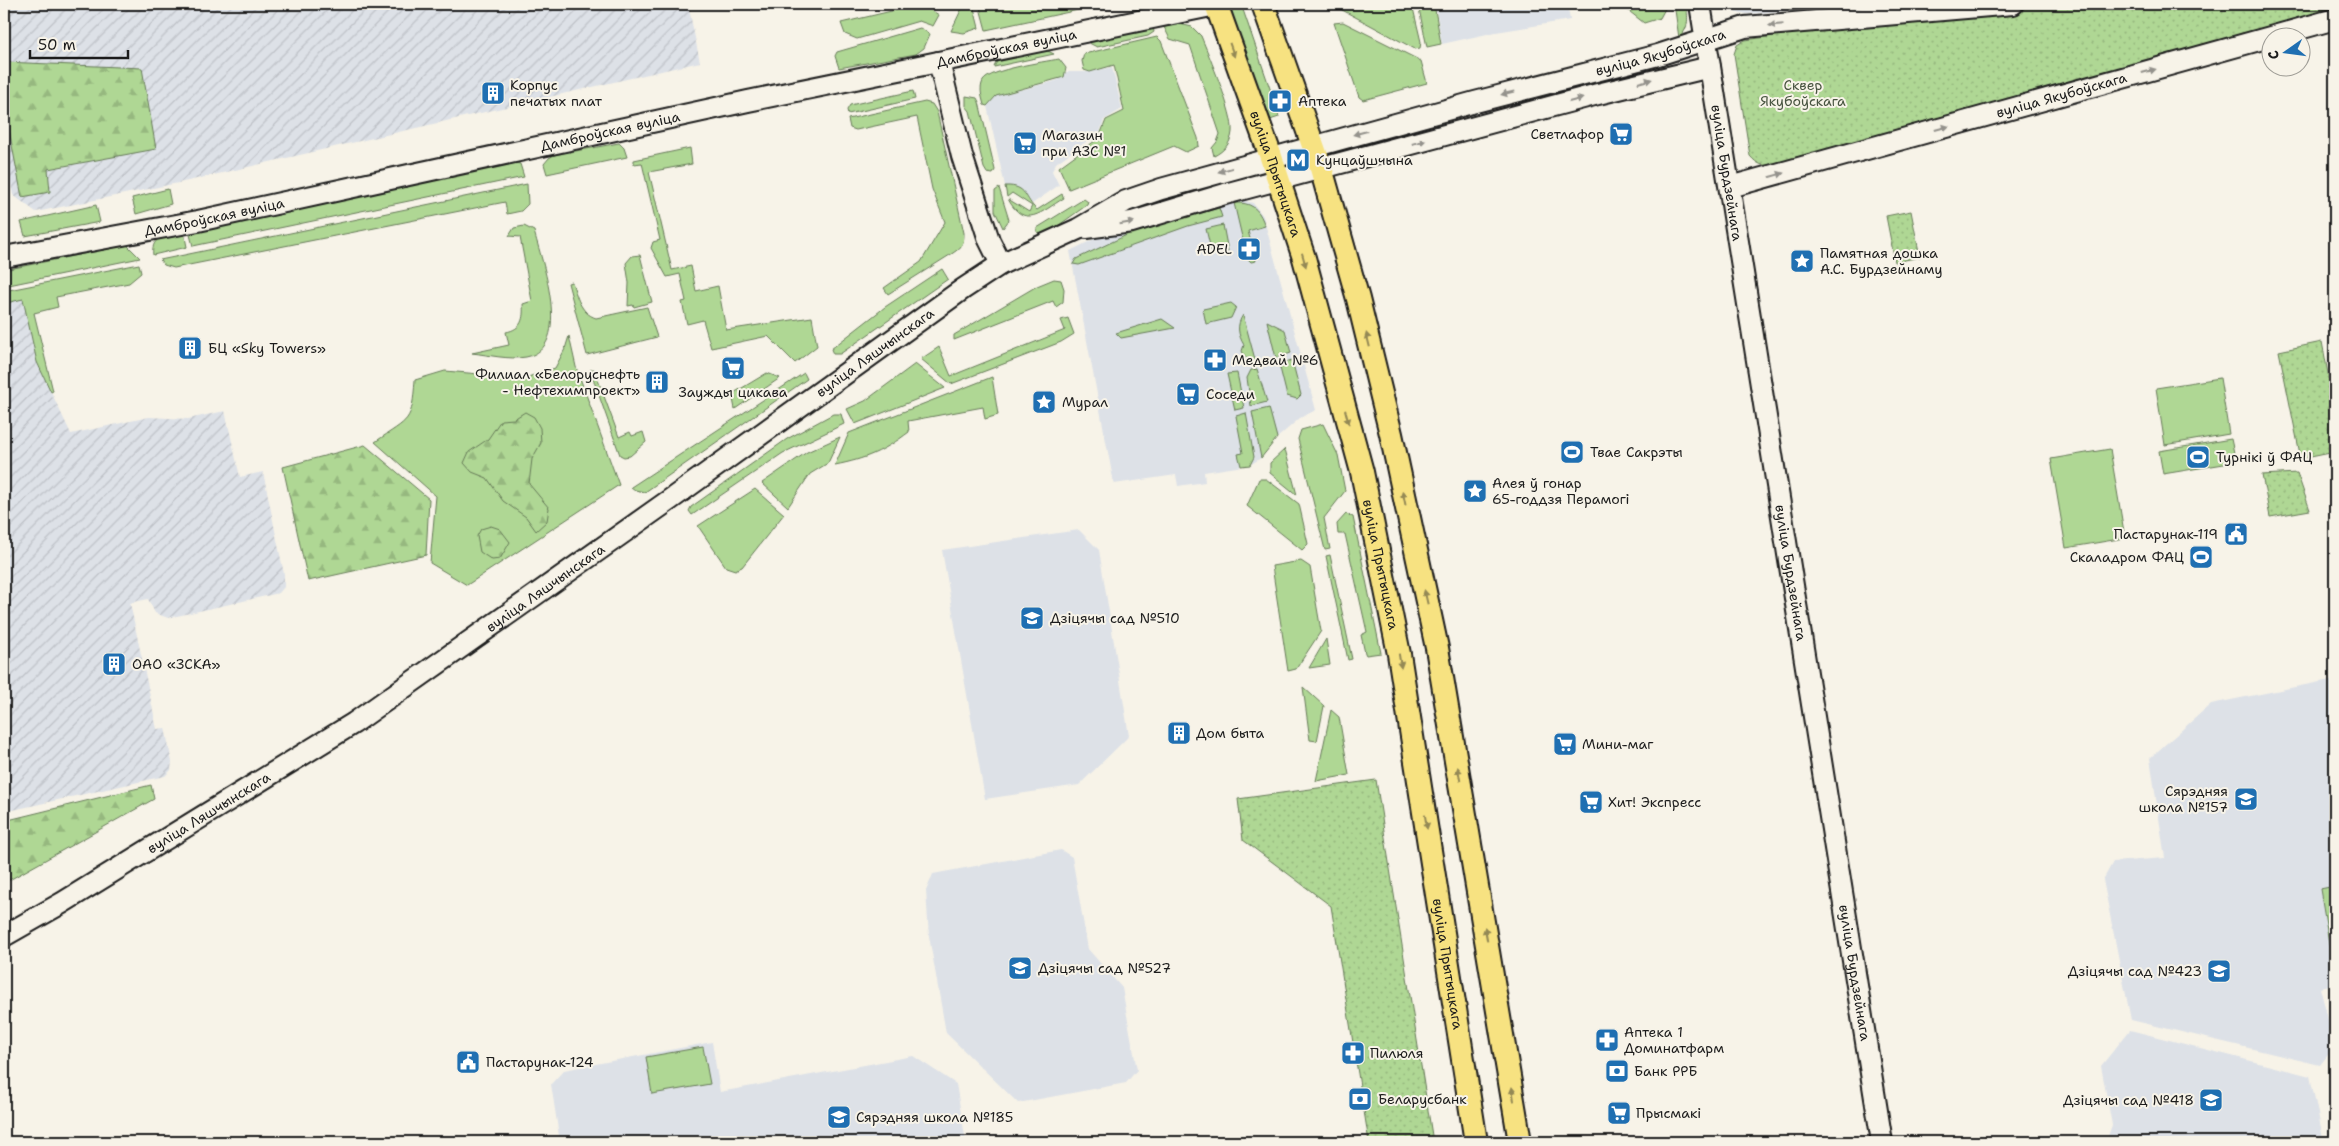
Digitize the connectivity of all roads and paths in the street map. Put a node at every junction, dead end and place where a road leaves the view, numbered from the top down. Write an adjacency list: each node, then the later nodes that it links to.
1 (1216, 4): 7 (main road, Дамброўская вуліца); 10 (main road, вуліца Прытыцкага, one-way to 10)
2 (1263, 4): 9 (main road)
3 (1700, 4): 6 (main road, вуліца Бурдзейнага)
4 (2013, 4): 6 (main road, вуліца Якубоўскага, one-way to 6)
5 (2335, 19): 13 (main road, вуліца Якубоўскага, one-way to 5)
6 (1706, 38): 8 (main road, вуліца Бурдзейнага); 9 (main road, вуліца Якубоўскага, one-way to 9)
7 (938, 62): 15 (main road, Дамброўская вуліца); 16 (main road)
8 (1710, 67): 11 (main road, вуліца Якубоўскага, one-way to 8); 13 (main road, вуліца Бурдзейнага)
9 (1314, 146): 10 (main road, вуліца Ляшчынскага); 11 (main road)
10 (1271, 157): 12 (main road, вуліца Прытыцкага); 14 (main road, вуліца Ляшчынскага, one-way to 14)
11 (1321, 168): 12 (main road, вуліца Ляшчынскага); 19 (main road, one-way to 11)
12 (1279, 180): 14 (main road, вуліца Ляшчынскага, one-way to 12); 18 (main road, вуліца Прытыцкага, one-way to 18)
13 (1730, 187): 20 (main road, вуліца Бурдзейнага)
14 (1078, 230): 16 (main road, вуліца Ляшчынскага)
15 (4, 257)
16 (1001, 264): 17 (main road, вуліца Ляшчынскага)
17 (4, 936)
18 (1476, 1142)
19 (1520, 1142)
20 (1882, 1142)

